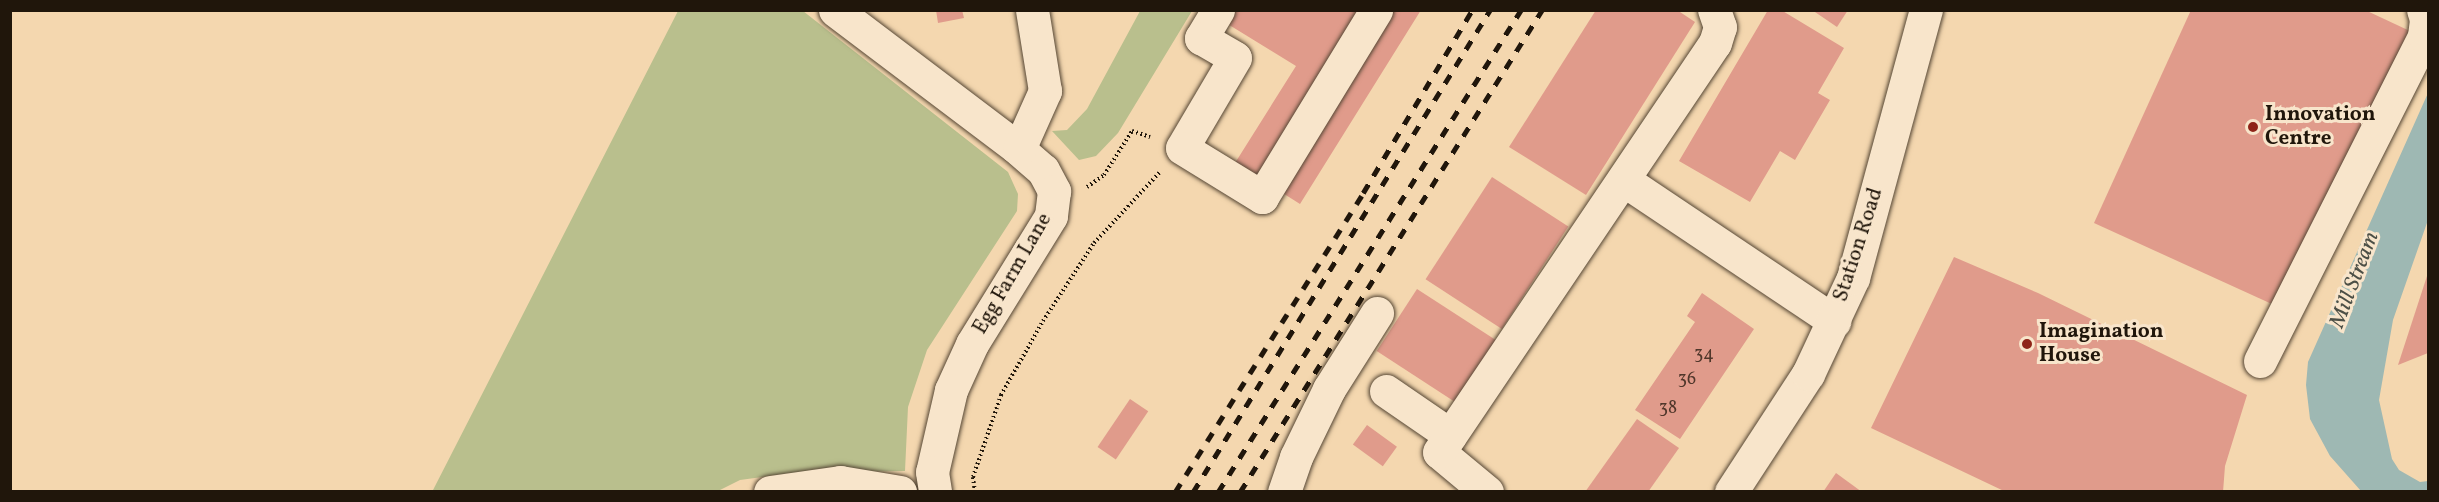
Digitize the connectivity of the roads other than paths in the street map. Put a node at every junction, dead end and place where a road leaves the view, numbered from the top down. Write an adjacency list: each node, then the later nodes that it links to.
1 (836, 10): 8 (street, Egg Farm Lane)
2 (1032, 10): 8 (street)
3 (1218, 10): 4 (street)
4 (1376, 10)
5 (1714, 10): 9 (street)
6 (1926, 10): 11 (street, Station Road)
7 (2423, 10): 12 (street)
8 (1019, 149): 17 (street, Egg Farm Lane)
9 (1625, 181): 11 (street); 14 (street)
10 (1377, 313): 18 (street)
11 (1834, 321): 20 (street, Station Road)
12 (2260, 361)
13 (1386, 391): 14 (street)
14 (1450, 435): 19 (street)
15 (770, 492): 16 (street)
16 (900, 492)
17 (934, 492)
18 (1284, 492)
19 (1487, 492)
20 (1731, 492)

